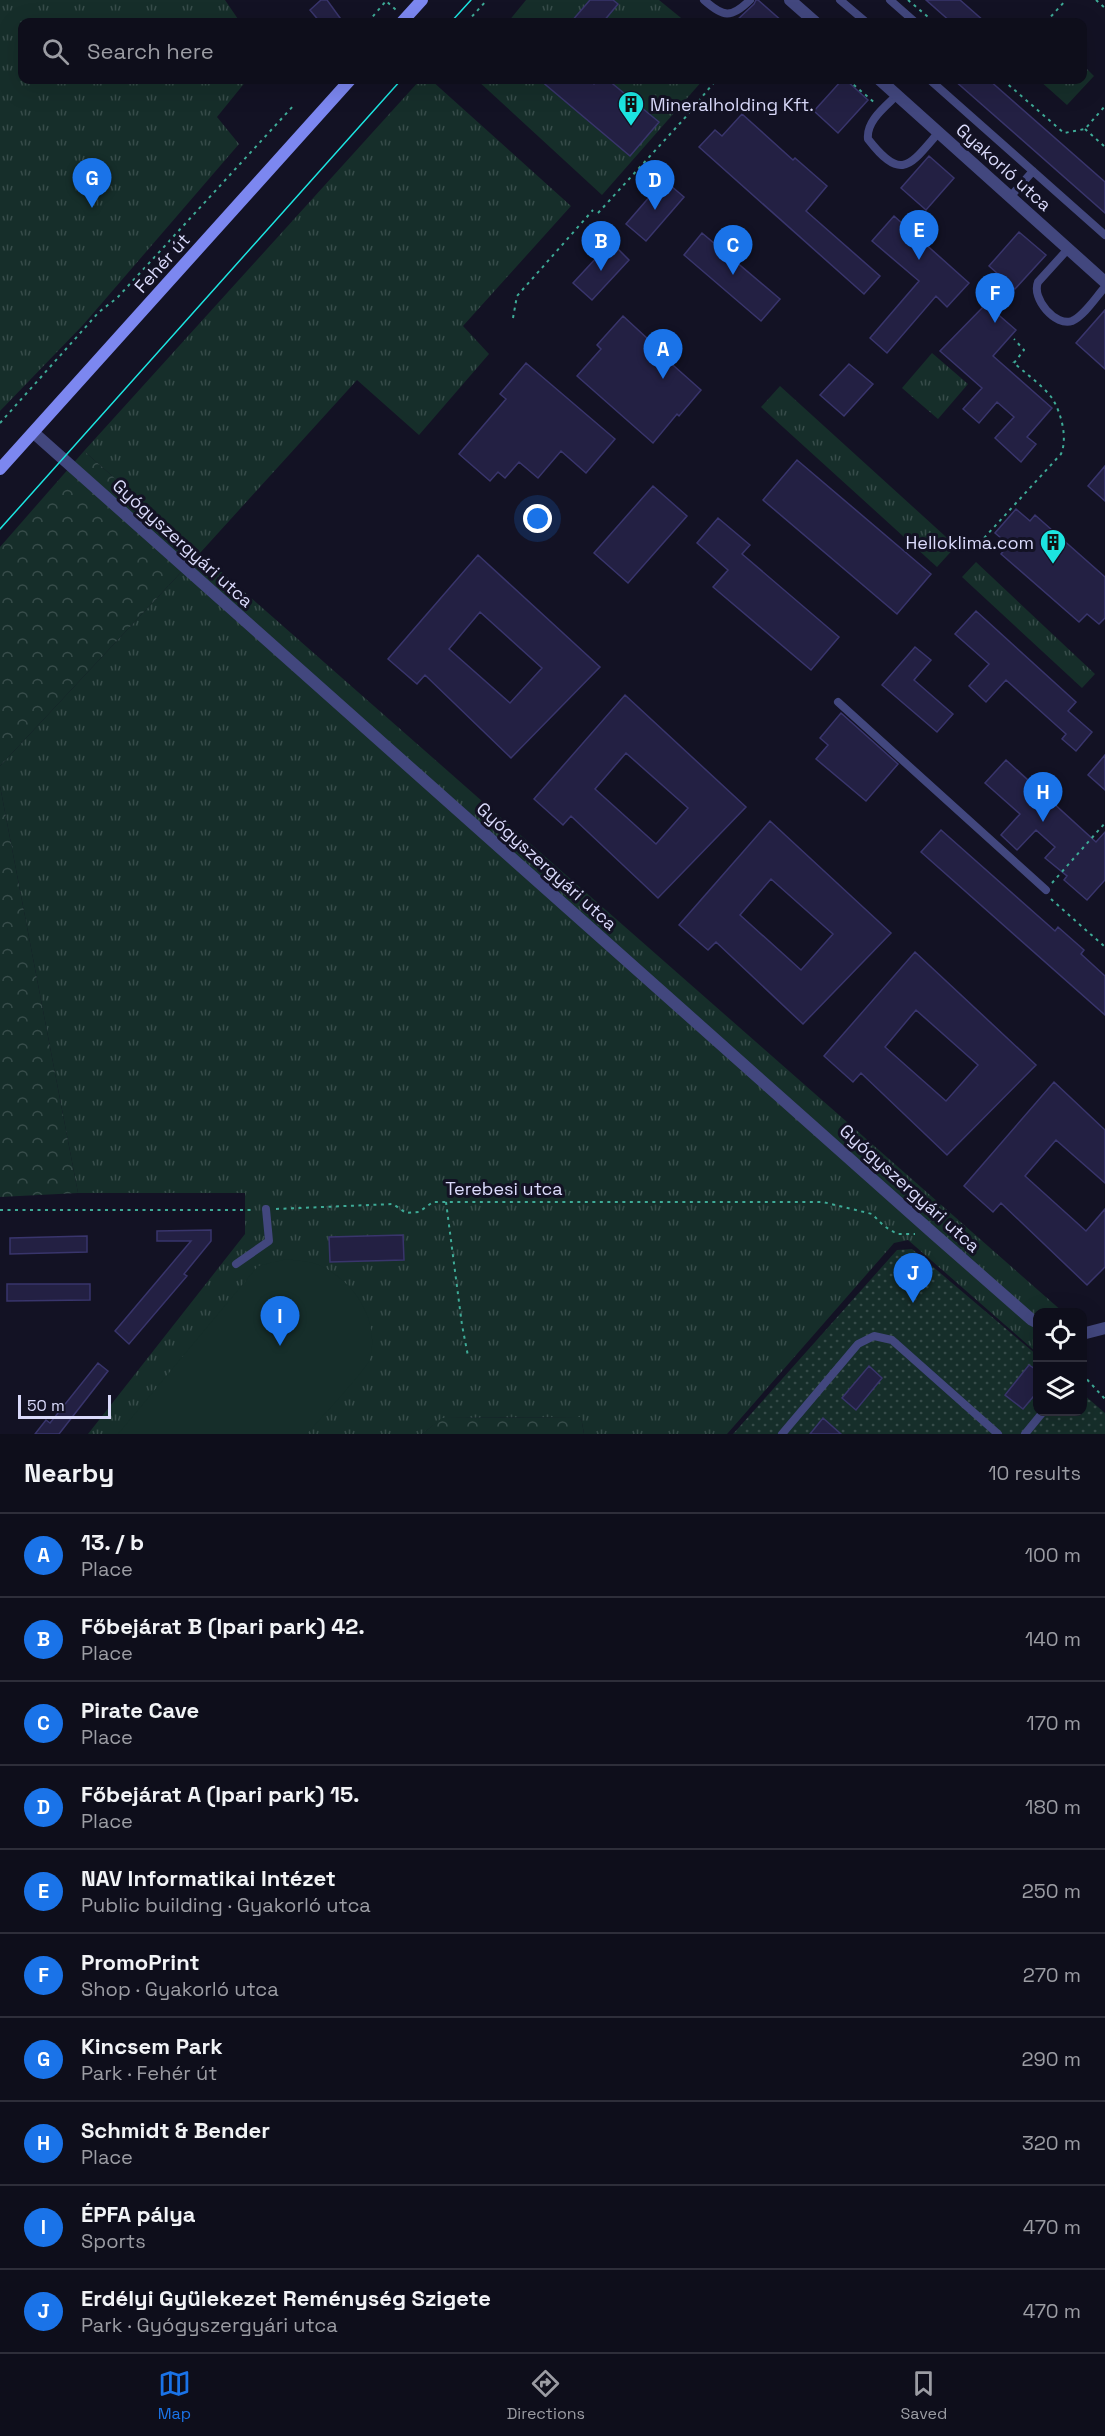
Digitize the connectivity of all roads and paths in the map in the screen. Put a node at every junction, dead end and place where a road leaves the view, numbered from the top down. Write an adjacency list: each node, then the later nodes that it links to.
1 (422, 0): 14 (main road)
2 (487, 0): 15 (path)
3 (704, 0): 4 (lane)
4 (750, 0)
5 (790, 0): 16 (street)
6 (840, 0): 17 (lane)
7 (890, 0): 18 (lane)
8 (908, 0): 19 (path)
9 (1066, 0): 20 (path)
10 (1096, 0): 11 (path)
11 (1105, 8)
12 (371, 18): 13 (path)
13 (401, 18)
14 (407, 18)
15 (471, 18)
16 (810, 18)
17 (861, 18)
18 (910, 18)
19 (929, 18)
20 (1050, 18)
21 (346, 84): 45 (main road, Fehér út)
22 (713, 84): 37 (path)
23 (853, 84): 30 (path)
24 (885, 84): 27 (street, Gyakorló utca)
25 (939, 84): 34 (lane)
26 (1008, 84): 31 (path)
27 (897, 94): 30 (lane); 32 (street, Gyakorló utca)
28 (295, 105): 44 (path)
29 (1105, 106): 31 (path)
30 (883, 110): 32 (lane)
31 (1085, 129): 33 (path)
32 (939, 132): 35 (street, Gyakorló utca)
33 (1105, 147)
34 (1033, 171): 35 (lane); 38 (lane)
35 (1011, 197): 39 (street, Gyakorló utca)
36 (593, 210): 42 (path)
37 (598, 213)
38 (1105, 235)
39 (1068, 249): 40 (street, Gyakorló utca); 41 (lane)
40 (1105, 282)
41 (1105, 287)
42 (513, 318)
43 (1014, 339): 47 (path)
44 (0, 423)
45 (34, 433): 46 (main road, Fehér út); 55 (street, Gyógyszergyári utca)
46 (0, 469)
47 (974, 549)
48 (838, 702): 50 (lane)
49 (1105, 823): 50 (path)
50 (1046, 890): 51 (path)
51 (1105, 947)
52 (446, 1202): 53 (path, Terebesi utca); 55 (path, Terebesi utca); 60 (path)
53 (266, 1209): 54 (path, Terebesi utca); 56 (lane)
54 (0, 1210)
55 (934, 1234): 57 (street, Gyógyszergyári utca)
56 (236, 1264)
57 (1033, 1320)
58 (1105, 1328): 59 (street)
59 (1087, 1333)
60 (468, 1356)
61 (1087, 1379): 62 (path)
62 (1105, 1399)
63 (1040, 1416): 66 (lane)
64 (782, 1434): 65 (lane)
65 (998, 1434)
66 (1025, 1434)

